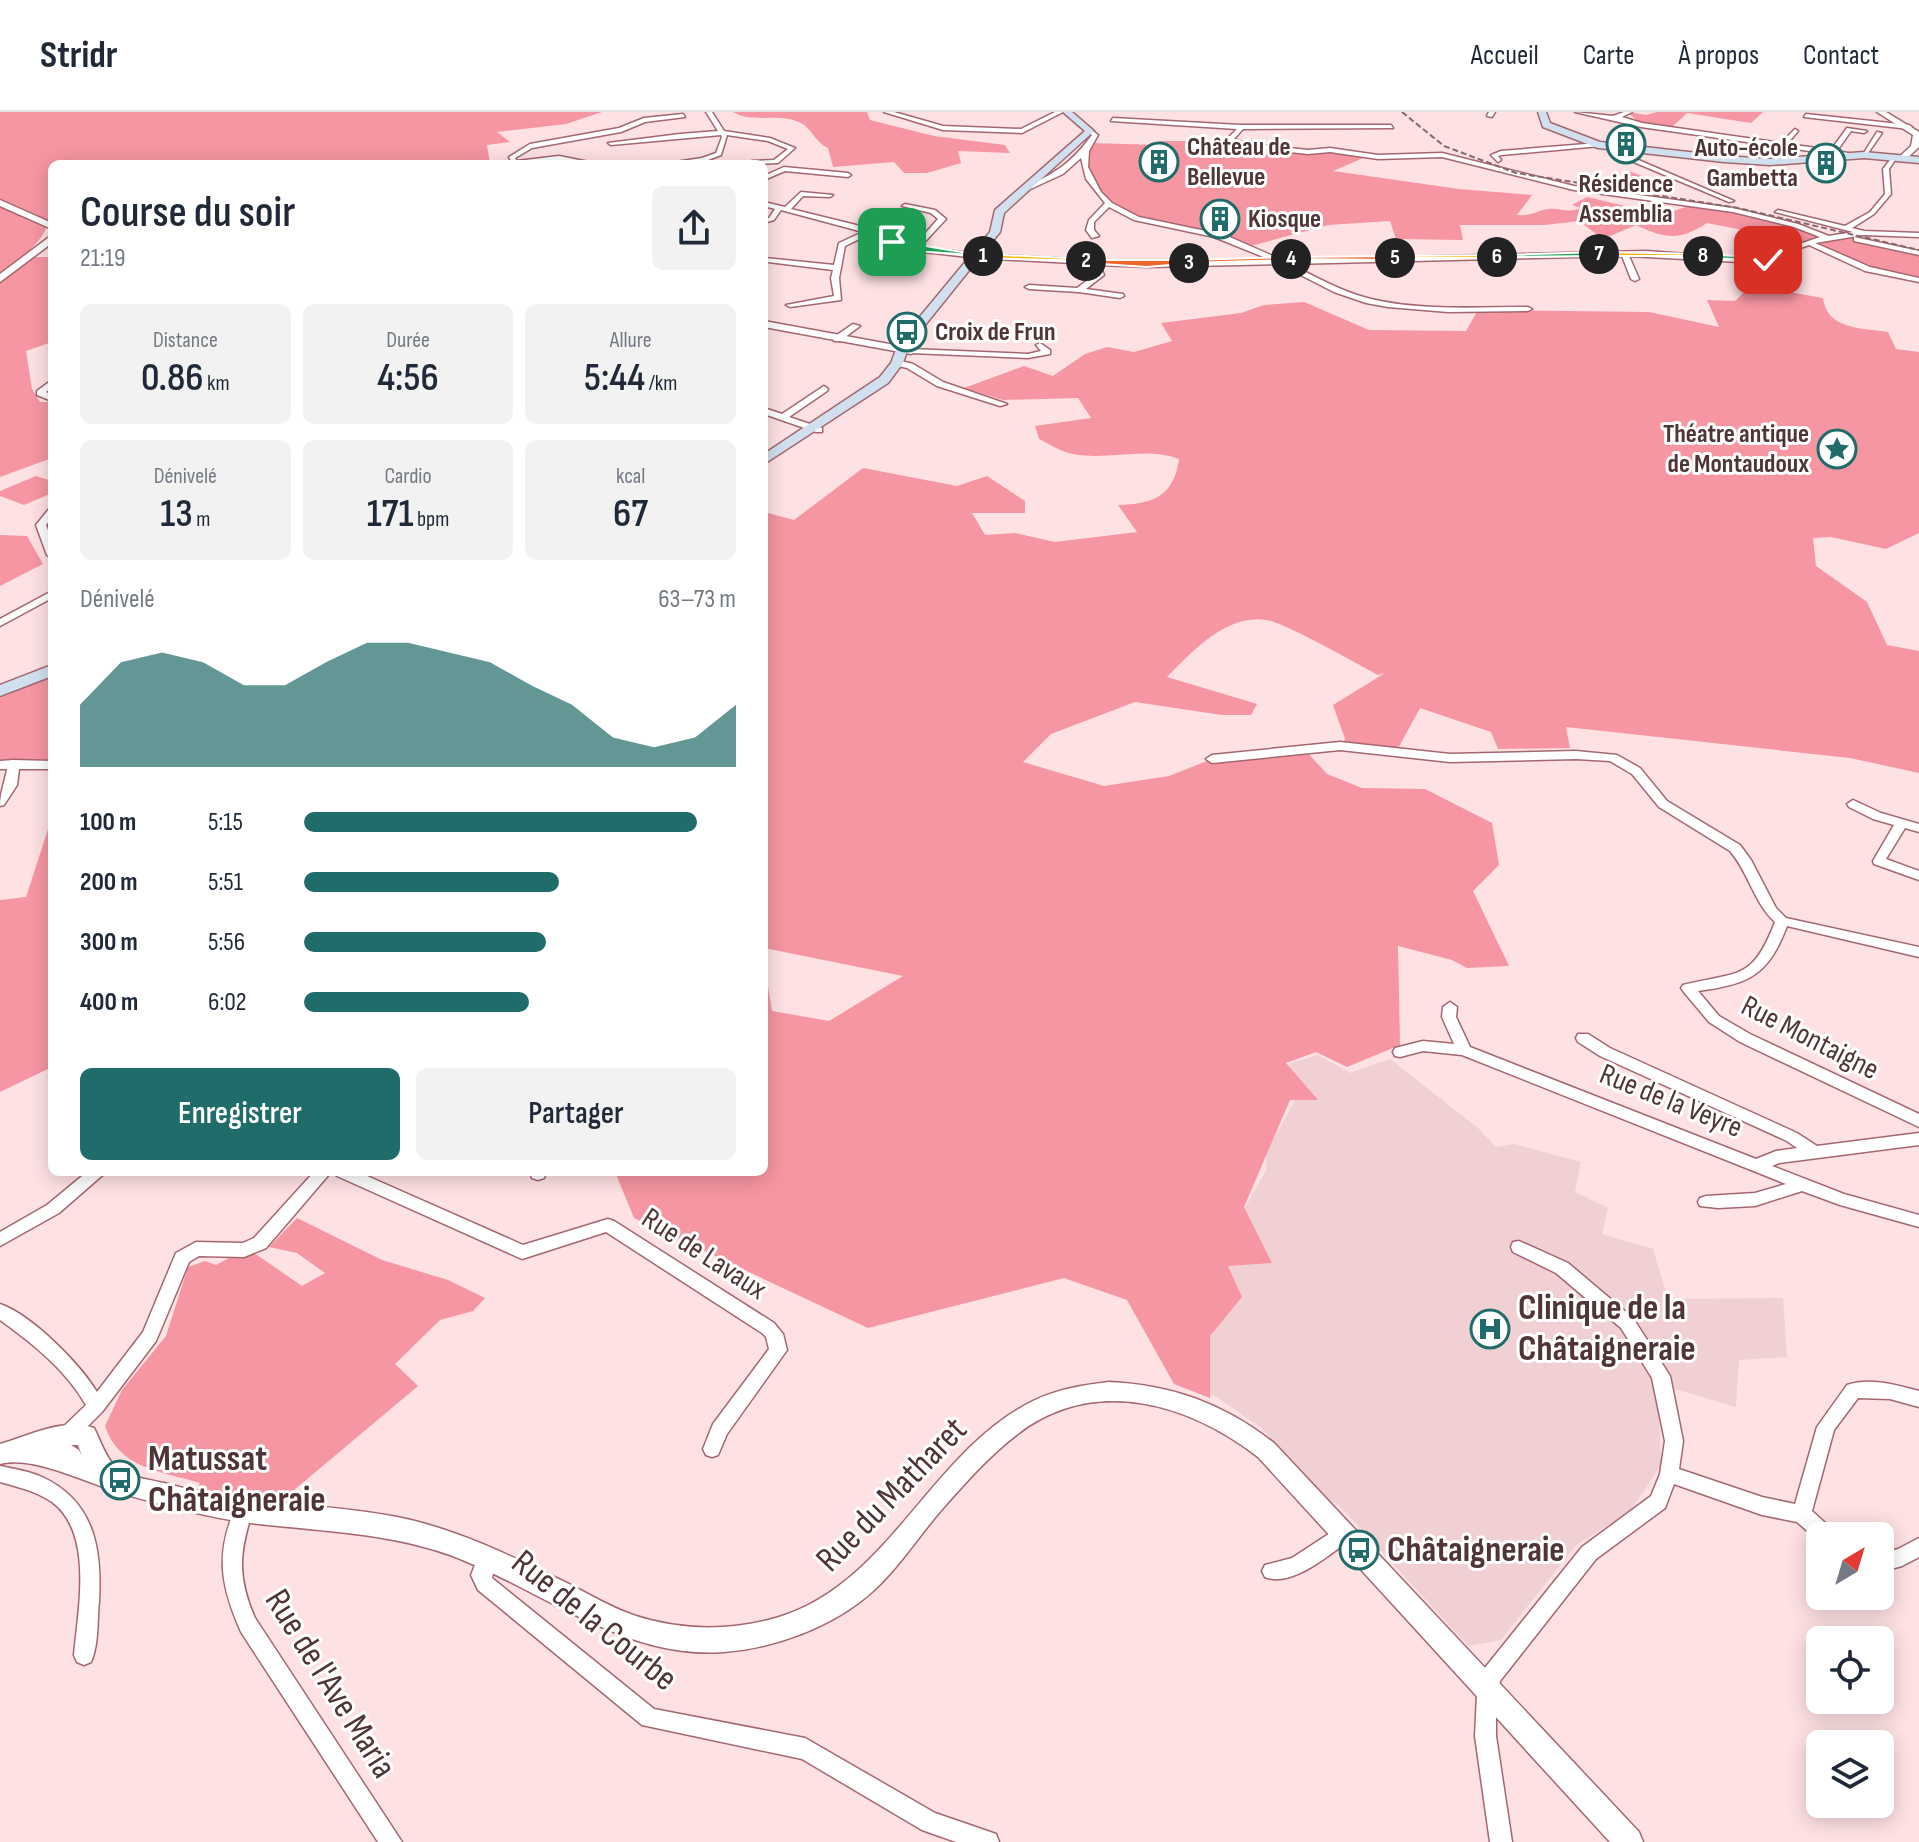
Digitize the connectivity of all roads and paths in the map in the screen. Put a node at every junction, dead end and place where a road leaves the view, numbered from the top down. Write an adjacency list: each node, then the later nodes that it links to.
1 (709, 112): 18 (street)
2 (887, 112): 3 (street)
3 (1060, 112)
4 (1067, 112): 17 (main road)
5 (1122, 112): 13 (street)
6 (1542, 112): 24 (main road)
7 (1578, 112): 11 (street)
8 (1857, 112): 9 (street)
9 (1882, 114): 15 (street)
10 (683, 116): 32 (street)
11 (1624, 116): 23 (street)
12 (1806, 116): 15 (street)
13 (1240, 127): 14 (street); 40 (street)
14 (1391, 127)
15 (1909, 127): 21 (street)
16 (1795, 131): 23 (street)
17 (1092, 132): 28 (street); 45 (main road)
18 (724, 133): 22 (street); 35 (street); 39 (street)
19 (1879, 133): 21 (street); 27 (street); 30 (street)
20 (1811, 137): 26 (street)
21 (1916, 138): 31 (street)
22 (611, 143)
23 (1783, 144): 26 (street)
24 (1598, 145): 25 (main road); 36 (street)
25 (1611, 147): 29 (main road); 55 (street)
26 (1803, 147): 27 (street)
27 (1834, 151): 29 (street)
28 (1083, 152): 45 (street); 49 (street)
29 (1851, 155): 30 (main road)
30 (1864, 155): 31 (main road)
31 (1898, 157): 37 (main road); 55 (street)
32 (513, 160)
33 (529, 160): 34 (street)
34 (571, 160)
35 (694, 160)
36 (1498, 160): 40 (street); 41 (street)
37 (1919, 160)
38 (768, 162): 39 (street)
39 (776, 162): 42 (street)
40 (1478, 165): 58 (street)
41 (1517, 166)
42 (784, 169): 43 (street); 44 (street)
43 (848, 175)
44 (768, 176)
45 (1024, 190): 66 (main road)
46 (830, 195): 51 (street)
47 (0, 203): 53 (street)
48 (768, 205): 51 (street)
49 (1107, 205): 57 (street); 68 (street)
50 (905, 206): 62 (street)
51 (783, 209): 52 (street); 54 (street)
52 (768, 220)
53 (48, 224)
54 (869, 232): 62 (street); 70 (street)
55 (1845, 232): 56 (street); 58 (street); 64 (street)
56 (1919, 235)
57 (1095, 236)
58 (1826, 237): 60 (street)
59 (48, 241): 61 (street)
60 (1809, 243): 65 (street); 73 (street)
61 (40, 248): 63 (street); 71 (street)
62 (915, 249): 66 (street)
63 (48, 250)
64 (1919, 253)
65 (1625, 254): 68 (street); 72 (street)
66 (977, 256): 69 (street); 83 (main road)
67 (768, 260): 70 (street)
68 (1276, 260): 69 (street); 78 (street)
69 (1095, 262): 75 (street)
70 (837, 268): 77 (street)
71 (0, 279)
72 (1635, 279)
73 (1919, 280)
74 (1029, 287): 75 (street)
75 (1079, 290): 76 (street)
76 (1120, 296)
77 (790, 305)
78 (1528, 309)
79 (768, 325): 81 (street)
80 (856, 326): 81 (street)
81 (837, 339): 83 (street)
82 (1040, 345): 83 (street)
83 (900, 352): 85 (street); 88 (main road)
84 (824, 389): 87 (street)
85 (1003, 404)
86 (768, 413): 87 (street)
87 (782, 418): 88 (street)
88 (816, 429): 89 (main road)
89 (768, 460)
90 (48, 516): 91 (street)
91 (48, 532)
92 (48, 596): 93 (street)
93 (0, 623)
94 (48, 672): 95 (main road)
95 (0, 691)
96 (1212, 759): 104 (street)
97 (7, 764): 98 (street); 99 (street)
98 (48, 765)
99 (0, 802)
100 (1853, 804): 101 (street)
101 (1901, 823): 102 (street); 103 (street)
102 (1919, 828)
103 (1919, 876)
104 (1782, 921): 105 (street); 110 (street, Rue Montaigne)
105 (1919, 952)
106 (1450, 1007): 108 (street)
107 (1583, 1038): 112 (street)
108 (1464, 1050): 109 (street, Rue de la Veyre); 113 (street, Rue de la Veyre)
109 (1400, 1052)
110 (1919, 1121)
111 (1919, 1139): 112 (street)
112 (1814, 1152): 113 (street)
113 (1757, 1166): 117 (street, Rue de la Veyre)
114 (93, 1176): 120 (street)
115 (319, 1176): 124 (street)
116 (352, 1176): 126 (street, Rue de Lavaux)
117 (1801, 1184): 118 (street); 119 (street, Rue de la Veyre)
118 (1706, 1202)
119 (1919, 1221)
120 (0, 1240)
121 (1519, 1247): 129 (street)
122 (0, 1311): 124 (street)
123 (1919, 1399): 131 (street)
124 (96, 1407): 125 (street)
125 (73, 1442): 127 (street, Rue du Matharet); 130 (street, Rue du Matharet)
126 (712, 1449)
127 (7, 1453)
128 (0, 1474): 138 (street)
129 (1669, 1474): 131 (street); 139 (street)
130 (244, 1510): 136 (street, Rue du Matharet); 140 (street, Rue de l'Ave Maria)
131 (1802, 1514): 132 (street)
132 (1811, 1522)
133 (1344, 1533): 136 (street, Rue du Matharet); 137 (street); 139 (street, Rue du Matharet)
134 (1919, 1547): 135 (street)
135 (1894, 1559)
136 (486, 1561): 141 (street, Rue de la Courbe)
137 (1272, 1571)
138 (84, 1655)
139 (1488, 1688): 142 (street); 143 (street, Rue du Matharet)
140 (391, 1842)
141 (988, 1842)
142 (1501, 1842)
143 (1629, 1842)

